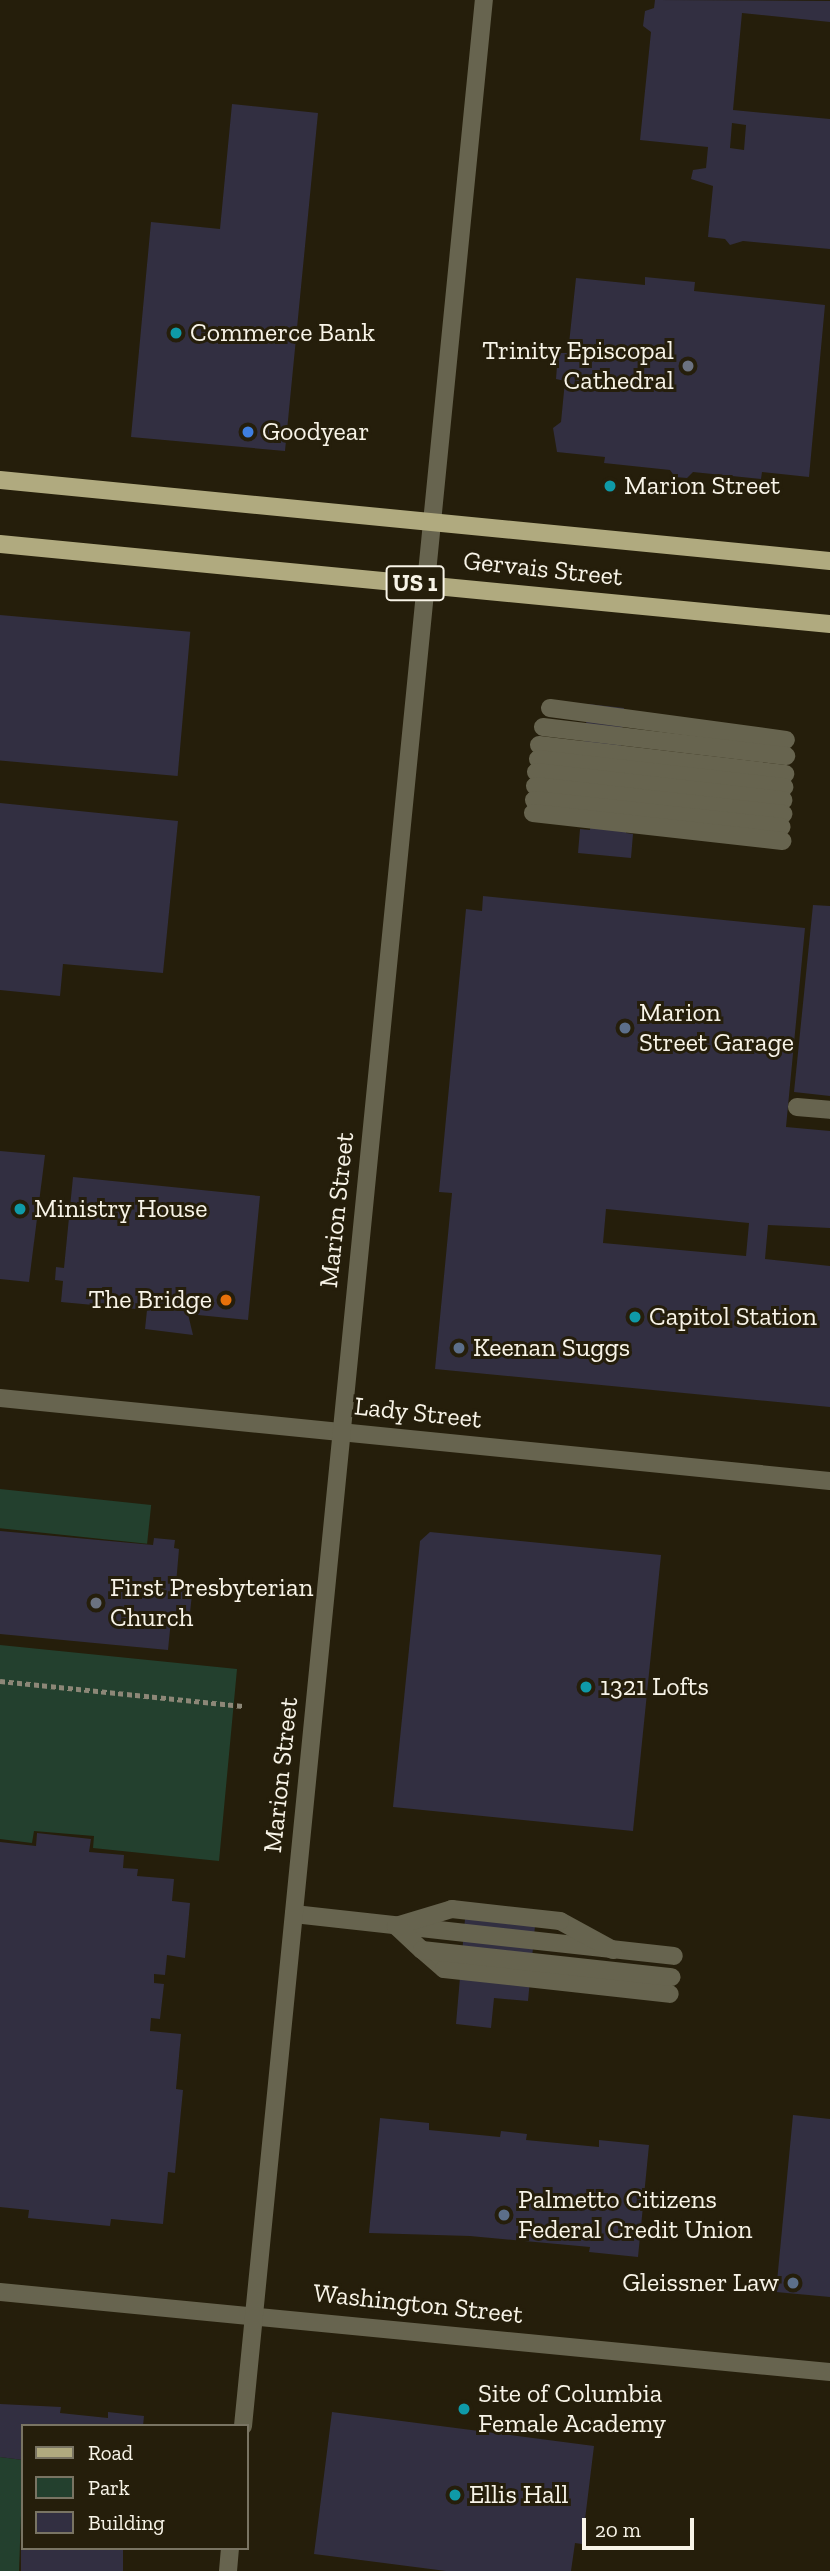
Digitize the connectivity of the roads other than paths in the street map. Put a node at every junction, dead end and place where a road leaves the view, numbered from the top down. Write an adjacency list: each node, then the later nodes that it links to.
1 (484, 0): 3 (street, Marion Street)
2 (0, 481): 3 (main road, Gervais Street)
3 (432, 521): 5 (main road, Gervais Street); 6 (street, Marion Street)
4 (0, 544): 6 (main road, Gervais Street / US 1)
5 (830, 561)
6 (426, 584): 7 (main road, Gervais Street / US 1); 15 (street, Marion Street)
7 (830, 624)
8 (550, 708): 11 (street)
9 (543, 727): 11 (street)
10 (536, 779): 11 (street); 11 (street); 11 (street)
11 (784, 792)
12 (797, 1107): 13 (street)
13 (830, 1110)
14 (0, 1398): 15 (street, Lady Street)
15 (341, 1432): 16 (street, Lady Street); 17 (street, Marion Street)
16 (830, 1481)
17 (294, 1914): 18 (street); 22 (street, Marion Street)
18 (396, 1926): 19 (street); 20 (street)
19 (674, 1956)
20 (671, 1986)
21 (0, 2292): 22 (street, Washington Street)
22 (253, 2314): 23 (street, Washington Street); 24 (street, Marion Street)
23 (830, 2372)
24 (243, 2424)
25 (230, 2550): 26 (street)
26 (228, 2571)

